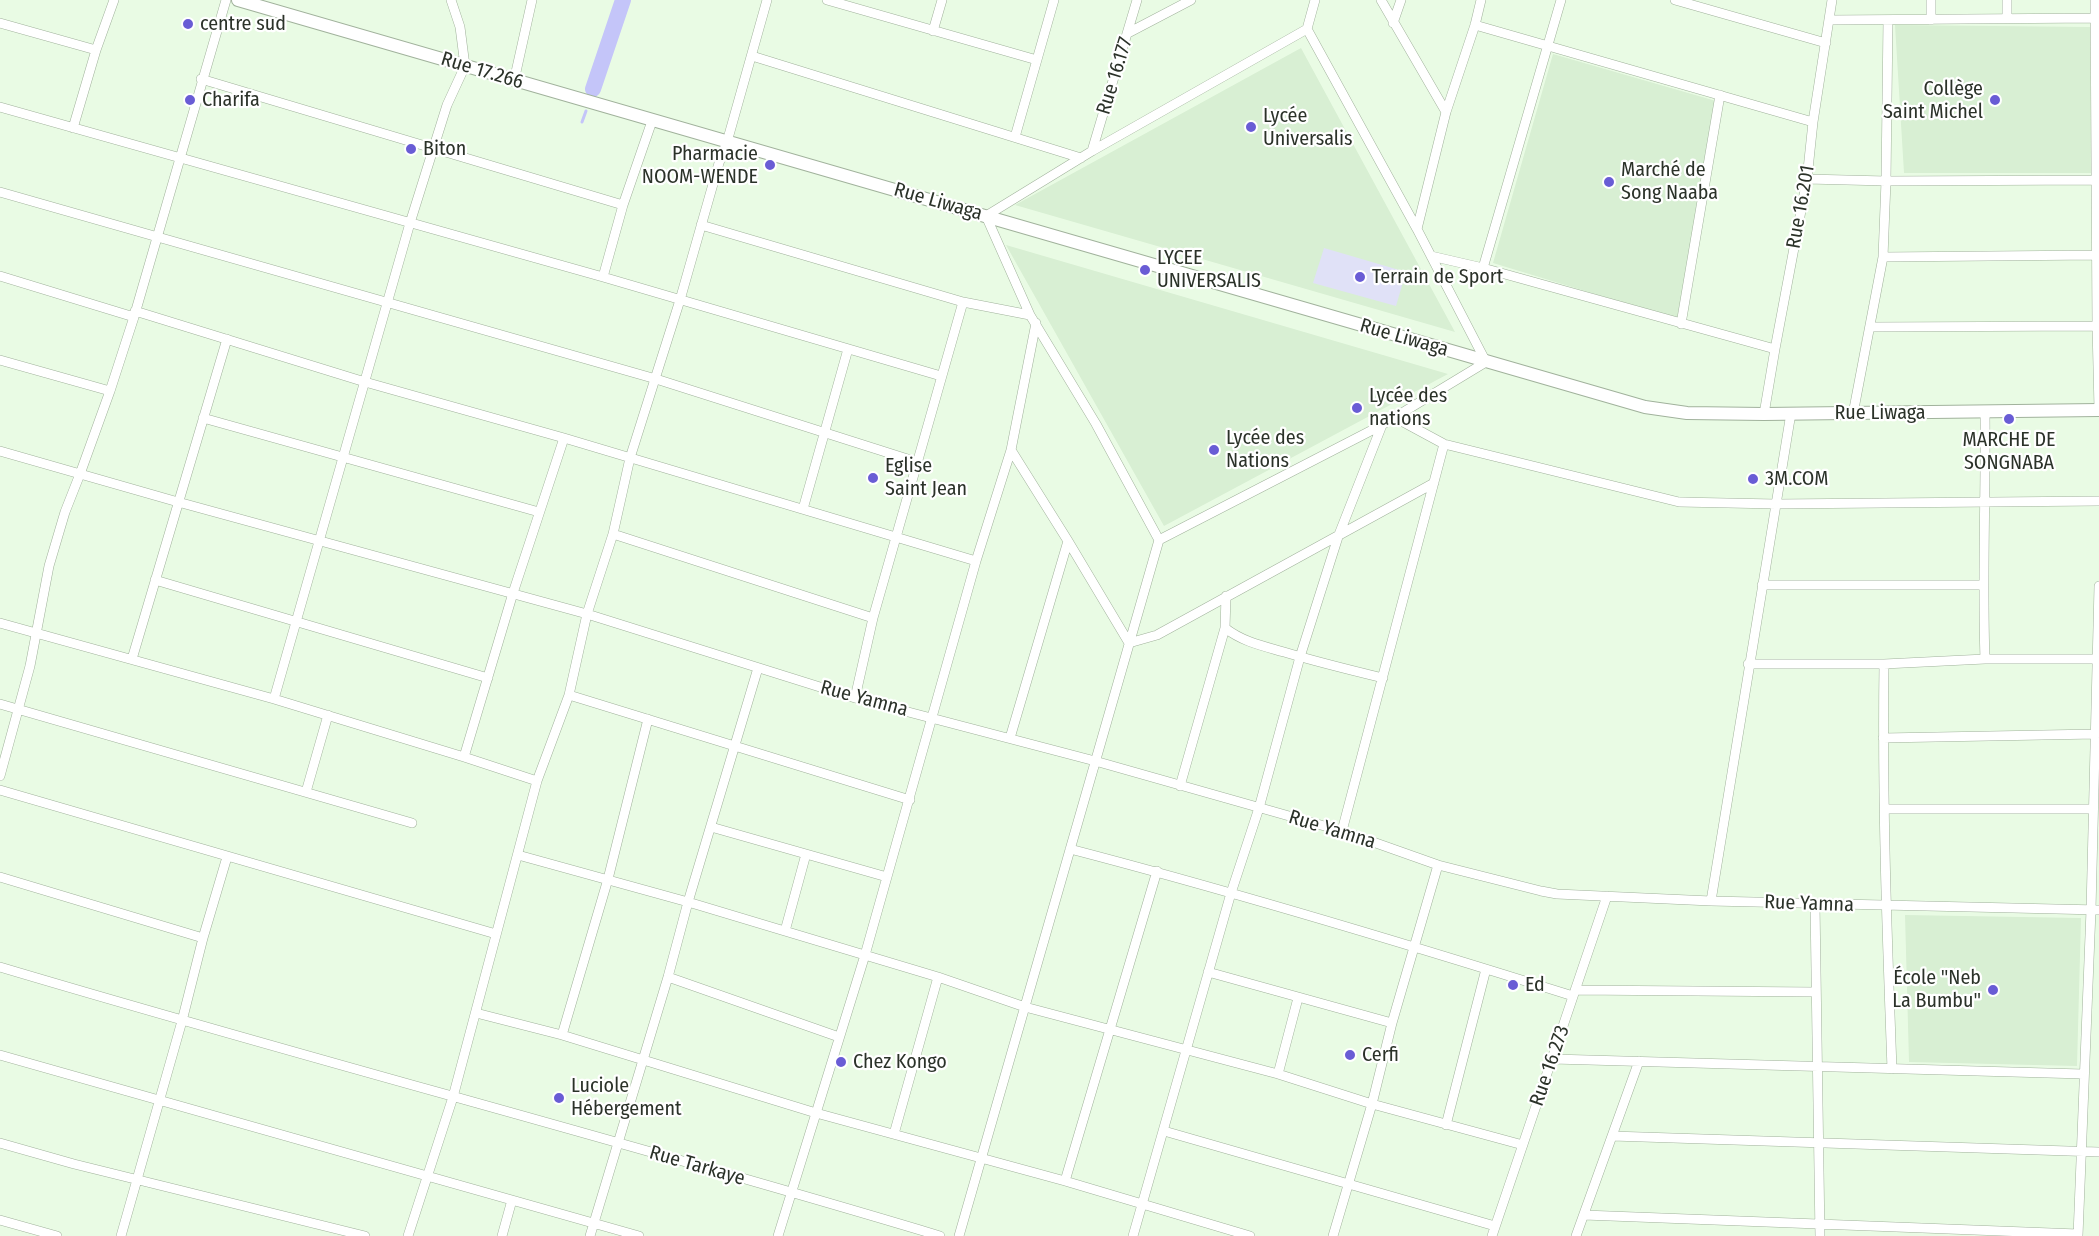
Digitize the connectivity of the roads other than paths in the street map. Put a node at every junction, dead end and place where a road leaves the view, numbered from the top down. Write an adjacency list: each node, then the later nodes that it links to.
1 (114, 0): 35 (street)
2 (226, 0): 39 (street)
3 (238, 0): 38 (main road, Rue 17.266)
4 (451, 0): 38 (street)
5 (532, 0): 40 (street)
6 (767, 0): 36 (street)
7 (827, 0): 31 (street)
8 (942, 0): 31 (street)
9 (1054, 0): 37 (street)
10 (1137, 0): 32 (street, Rue 16.177)
11 (1191, 0): 32 (street)
12 (1315, 0): 30 (street)
13 (1381, 0): 28 (street)
14 (1401, 0): 28 (street)
15 (1481, 0): 29 (street)
16 (1561, 0): 34 (street)
17 (1675, 0): 33 (street)
18 (1832, 0): 26 (street, Rue 16.201)
19 (1931, 0): 25 (street)
20 (2007, 0): 22 (street)
21 (2095, 0): 23 (street)
22 (2007, 18): 23 (street); 25 (street)
23 (2097, 18): 54 (street)
24 (1888, 20): 25 (street); 26 (street); 55 (street)
25 (1931, 20)
26 (1829, 21): 33 (street, Rue 16.201)
27 (0, 23): 35 (street)
28 (1393, 23): 43 (street)
29 (1475, 25): 34 (street); 43 (street)
30 (1307, 29): 50 (street); 61 (street)
31 (933, 31): 37 (street)
32 (1128, 33): 50 (street, Rue 16.177)
33 (1826, 43): 45 (street, Rue 16.201)
34 (1548, 46): 41 (street); 66 (street)
35 (96, 50): 46 (street)
36 (752, 56): 47 (street); 48 (street)
37 (1037, 60): 47 (street)
38 (465, 66): 40 (main road, Rue 17.266); 49 (street)
39 (201, 80): 49 (street); 51 (street)
40 (514, 81): 44 (main road, Rue 17.266)
41 (1720, 95): 45 (street); 74 (street)
42 (0, 107): 46 (street)
43 (1446, 112): 61 (street)
44 (652, 121): 48 (main road, Rue 17.266); 57 (street)
45 (1813, 122): 53 (street, Rue 16.201)
46 (73, 128): 51 (street)
47 (1015, 137): 52 (street)
48 (727, 142): 58 (main road, Rue Liwaga); 60 (street)
49 (434, 149): 57 (street); 59 (street)
50 (1092, 151): 52 (street)
51 (179, 158): 59 (street); 62 (street)
52 (1082, 158): 58 (street)
53 (1807, 179): 55 (street); 79 (street, Rue 16.201)
54 (2097, 180): 55 (street); 63 (street)
55 (1886, 181): 65 (street)
56 (0, 192): 62 (street)
57 (624, 205): 68 (street)
58 (986, 216): 73 (street); 81 (main road, Rue Liwaga)
59 (410, 223): 68 (street); 71 (street)
60 (701, 225): 69 (street); 70 (street)
61 (1417, 229): 64 (street)
62 (159, 236): 71 (street); 72 (street)
63 (2096, 255): 65 (street); 75 (street)
64 (1431, 256): 66 (street); 81 (street)
65 (1883, 257): 76 (street)
66 (1484, 268): 74 (street)
67 (0, 276): 72 (street)
68 (603, 277): 69 (street)
69 (680, 300): 78 (street); 83 (street)
70 (963, 302): 73 (street); 82 (street)
71 (387, 303): 83 (street); 84 (street)
72 (135, 314): 77 (street); 85 (street)
73 (1033, 319): 97 (street); 114 (street)
74 (1681, 324): 79 (street)
75 (2098, 326): 76 (street); 86 (street)
76 (1870, 327): 90 (street)
77 (227, 339): 84 (street); 92 (street)
78 (848, 349): 82 (street); 94 (street)
79 (1774, 349): 89 (street, Rue 16.201)
80 (0, 360): 85 (street)
81 (1486, 362): 89 (main road, Rue Liwaga); 91 (street)
82 (941, 376): 101 (street)
83 (656, 379): 94 (street); 100 (street)
84 (365, 382): 95 (street); 99 (street)
85 (110, 391): 102 (street)
86 (2099, 410): 87 (main road, Rue Liwaga)
87 (1985, 412): 90 (main road, Rue Liwaga); 106 (street)
88 (1791, 413): 89 (main road, Rue Liwaga); 90 (main road, Rue Liwaga); 107 (street)
89 (1764, 414)
90 (1853, 414)
91 (1394, 417): 93 (street); 96 (street)
92 (203, 418): 99 (street); 105 (street)
93 (1382, 425): 112 (street); 114 (street)
94 (824, 432): 101 (street); 108 (street)
95 (564, 438): 100 (street); 109 (street)
96 (1444, 444): 103 (street); 107 (street)
97 (1011, 450): 115 (street); 116 (street)
98 (0, 451): 102 (street, Rue Yamna)
99 (344, 456): 109 (street); 113 (street)
100 (630, 458): 108 (street); 110 (street)
101 (917, 462): 111 (street)
102 (81, 474): 105 (street, Rue Yamna); 128 (street)
103 (1434, 483): 112 (street); 138 (street)
104 (2099, 501): 106 (street)
105 (178, 502): 113 (street, Rue Yamna); 117 (street)
106 (1986, 502): 107 (street); 119 (street)
107 (1776, 504): 118 (street)
108 (803, 509): 111 (street)
109 (539, 512): 121 (street)
110 (613, 534): 123 (street); 124 (street)
111 (895, 536): 116 (street); 124 (street)
112 (1338, 537): 122 (street); 130 (street)
113 (320, 540): 121 (street, Rue Yamna); 125 (street)
114 (1159, 540): 129 (street)
115 (1068, 541): 129 (street); 148 (street)
116 (976, 561): 145 (street)
117 (155, 580): 125 (street); 131 (street)
118 (1762, 585): 119 (street); 134 (street)
119 (1982, 585): 132 (street)
120 (2099, 586): 133 (street)
121 (513, 593): 123 (street, Rue Yamna); 137 (street)
122 (1226, 596): 127 (street); 129 (street)
123 (587, 614): 136 (street, Rue Yamna); 139 (street)
124 (873, 618): 140 (street)
125 (297, 621): 137 (street); 141 (street)
126 (0, 623): 128 (street)
127 (1225, 628): 130 (street); 155 (street)
128 (37, 634): 131 (street); 143 (street)
129 (1129, 643): 152 (street)
130 (1300, 657): 138 (street); 159 (street)
131 (132, 659): 141 (street)
132 (1985, 659): 133 (street); 135 (street)
133 (2098, 659): 147 (street)
134 (1749, 664): 135 (street); 176 (street)
135 (1884, 664): 149 (street)
136 (758, 668): 140 (street, Rue Yamna); 150 (street)
137 (488, 678): 151 (street)
138 (1383, 678): 164 (street)
139 (568, 695): 146 (street); 154 (street)
140 (855, 698): 145 (street, Rue Yamna)
141 (274, 699): 144 (street)
142 (0, 704): 143 (street)
143 (18, 709): 153 (street); 157 (street)
144 (328, 715): 151 (street); 157 (street)
145 (932, 716): 148 (street, Rue Yamna); 158 (street)
146 (648, 719): 150 (street); 173 (street)
147 (2096, 734): 149 (street); 161 (street)
148 (1010, 738): 152 (street, Rue Yamna)
149 (1883, 738): 160 (street)
150 (735, 746): 158 (street); 163 (street)
151 (464, 757): 154 (street)
152 (1095, 761): 155 (street, Rue Yamna); 165 (street)
153 (0, 776)
154 (537, 782): 167 (street)
155 (1180, 786): 159 (street, Rue Yamna)
156 (0, 790): 168 (street)
157 (306, 792): 162 (street)
158 (910, 800): 172 (street)
159 (1259, 808): 164 (street, Rue Yamna); 174 (street)
160 (1886, 809): 161 (street); 179 (street)
161 (2093, 809): 180 (street)
162 (412, 823)
163 (711, 827): 166 (street); 177 (street)
164 (1342, 831): 169 (street, Rue Yamna)
165 (1070, 849): 170 (street); 194 (street)
166 (806, 854): 172 (street); 181 (street)
167 (518, 855): 173 (street); 182 (street)
168 (227, 857): 182 (street); 183 (street)
169 (1438, 865): 175 (street, Rue Yamna); 184 (street)
170 (1157, 872): 174 (street); 198 (street)
171 (0, 877): 183 (street)
172 (887, 877): 185 (street)
173 (608, 879): 177 (street); 199 (street)
174 (1231, 893): 184 (street); 188 (street)
175 (1608, 896): 176 (street, Rue Yamna); 192 (street, Rue 16.273)
176 (1711, 901): 178 (street, Rue Yamna)
177 (688, 902): 181 (street); 189 (street)
178 (1815, 904): 179 (street, Rue Yamna); 191 (street)
179 (1886, 906): 180 (street, Rue Yamna); 207 (street)
180 (2095, 910): 209 (street)
181 (785, 931): 185 (street)
182 (496, 934): 195 (street)
183 (203, 938): 196 (street)
184 (1416, 946): 187 (street); 197 (street)
185 (865, 955): 190 (street); 200 (street)
186 (0, 967): 196 (street, Rue Tarkaye)
187 (1486, 969): 192 (street); 214 (street)
188 (1208, 972): 193 (street); 201 (street)
189 (668, 978): 200 (street); 204 (street)
190 (938, 978): 194 (street); 216 (street)
191 (1816, 992): 192 (street); 206 (street)
192 (1574, 993): 203 (street, Rue 16.273)
193 (1298, 998): 197 (street); 208 (street)
194 (1025, 1007): 198 (street); 224 (street)
195 (476, 1013): 199 (street); 210 (street)
196 (182, 1021): 210 (street, Rue Tarkaye); 211 (street)
197 (1392, 1023): 212 (street)
198 (1109, 1031): 201 (street); 227 (street)
199 (562, 1035): 204 (street)
200 (839, 1037): 213 (street)
201 (1186, 1049): 208 (street); 215 (street)
202 (0, 1055): 211 (street)
203 (1553, 1059): 205 (street); 221 (street, Rue 16.273)
204 (643, 1060): 213 (street); 220 (street)
205 (1639, 1061): 206 (street); 217 (street)
206 (1817, 1066): 207 (street); 218 (street)
207 (1892, 1069): 209 (street)
208 (1278, 1074): 212 (street)
209 (2083, 1074): 222 (street)
210 (453, 1097): 220 (street, Rue Tarkaye); 225 (street)
211 (159, 1100): 225 (street); 226 (street)
212 (1372, 1104): 214 (street); 228 (street)
213 (816, 1113): 216 (street); 229 (street)
214 (1446, 1125): 221 (street)
215 (1164, 1131): 228 (street); 231 (street)
216 (894, 1134): 224 (street)
217 (1612, 1136): 218 (street); 232 (street)
218 (1818, 1142): 222 (street); 235 (street)
219 (0, 1143): 226 (street)
220 (618, 1143): 229 (street, Rue Tarkaye); 234 (street)
221 (1522, 1146): 236 (street, Rue 16.273)
222 (2081, 1151): 223 (street); 237 (street)
223 (2099, 1152)
224 (981, 1159): 227 (street); 247 (street)
225 (428, 1177): 230 (street); 241 (street)
226 (138, 1180): 239 (street); 240 (street)
227 (1065, 1181): 231 (street)
228 (1348, 1184): 236 (street); 250 (street)
229 (792, 1193): 245 (street); 246 (street, Rue Tarkaye)
230 (512, 1200): 234 (street); 242 (street)
231 (1142, 1205): 248 (street); 249 (street)
232 (1584, 1215): 235 (street); 251 (street)
233 (0, 1220): 238 (street)
234 (593, 1223): 243 (street); 244 (street)
235 (1820, 1224): 237 (street); 252 (street)
236 (1493, 1231)
237 (2078, 1235)
238 (57, 1236)
239 (121, 1236)
240 (365, 1236)
241 (408, 1236)
242 (502, 1236)
243 (590, 1236)
244 (639, 1236)
245 (778, 1236)
246 (940, 1236)
247 (959, 1236)
248 (1133, 1236)
249 (1250, 1236)
250 (1333, 1236)
251 (1576, 1236)
252 (1820, 1236)

